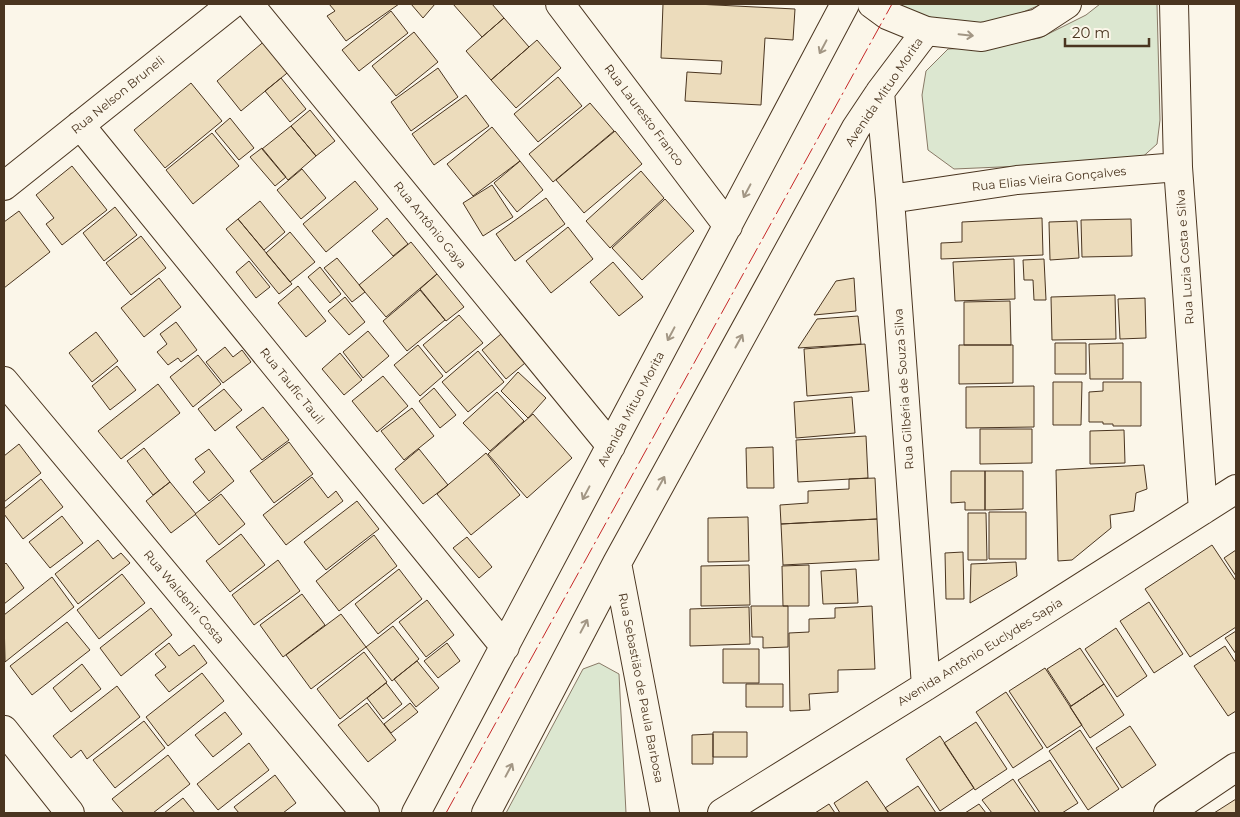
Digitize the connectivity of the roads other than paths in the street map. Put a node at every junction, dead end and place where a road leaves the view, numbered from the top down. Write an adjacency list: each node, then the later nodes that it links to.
1 (232, 4): 10 (street, Rua Nelson Bruneli)
2 (249, 4): 16 (street, Rua Antônio Gaya)
3 (560, 4): 14 (street, Rua Lauresto Franco)
4 (845, 4): 14 (street, Avenida Mituo Morita, one-way to 14)
5 (872, 4): 8 (street)
6 (1067, 4): 8 (street, one-way to 6)
7 (1174, 4): 11 (street, Rua Luzia Costa e Silva)
8 (926, 31): 9 (street, Avenida Mituo Morita)
9 (880, 92): 13 (street, Rua Gilbéria de Souza Silva); 19 (street, Avenida Mituo Morita, one-way to 9)
10 (80, 125): 12 (street, Rua Nelson Bruneli); 20 (street, Rua Taufic Tauil)
11 (1178, 167): 13 (street, Rua Elias Vieira Gonçalves); 18 (street, Rua Luzia Costa e Silva)
12 (4, 186)
13 (890, 199): 21 (street, Rua Gilbéria de Souza Silva)
14 (728, 226): 16 (street, Avenida Mituo Morita, one-way to 16)
15 (4, 381): 25 (street, Rua Waldenir Costa)
16 (611, 446): 20 (street, Avenida Mituo Morita, one-way to 20)
17 (1236, 489): 18 (street, Avenida Antônio Euclydes Sapia)
18 (1203, 510): 21 (street, Avenida Antônio Euclydes Sapia)
19 (617, 563): 27 (street, Avenida Mituo Morita, one-way to 19); 28 (street, Rua Sebastião de Paula Barbosa)
20 (505, 647): 26 (street, Avenida Mituo Morita)
21 (926, 686): 29 (street, Avenida Antônio Euclydes Sapia)
22 (4, 730): 24 (street)
23 (1236, 768): 30 (street)
24 (70, 813)
25 (365, 813)
26 (416, 813)
27 (486, 813)
28 (666, 813)
29 (722, 813)
30 (1168, 813)

